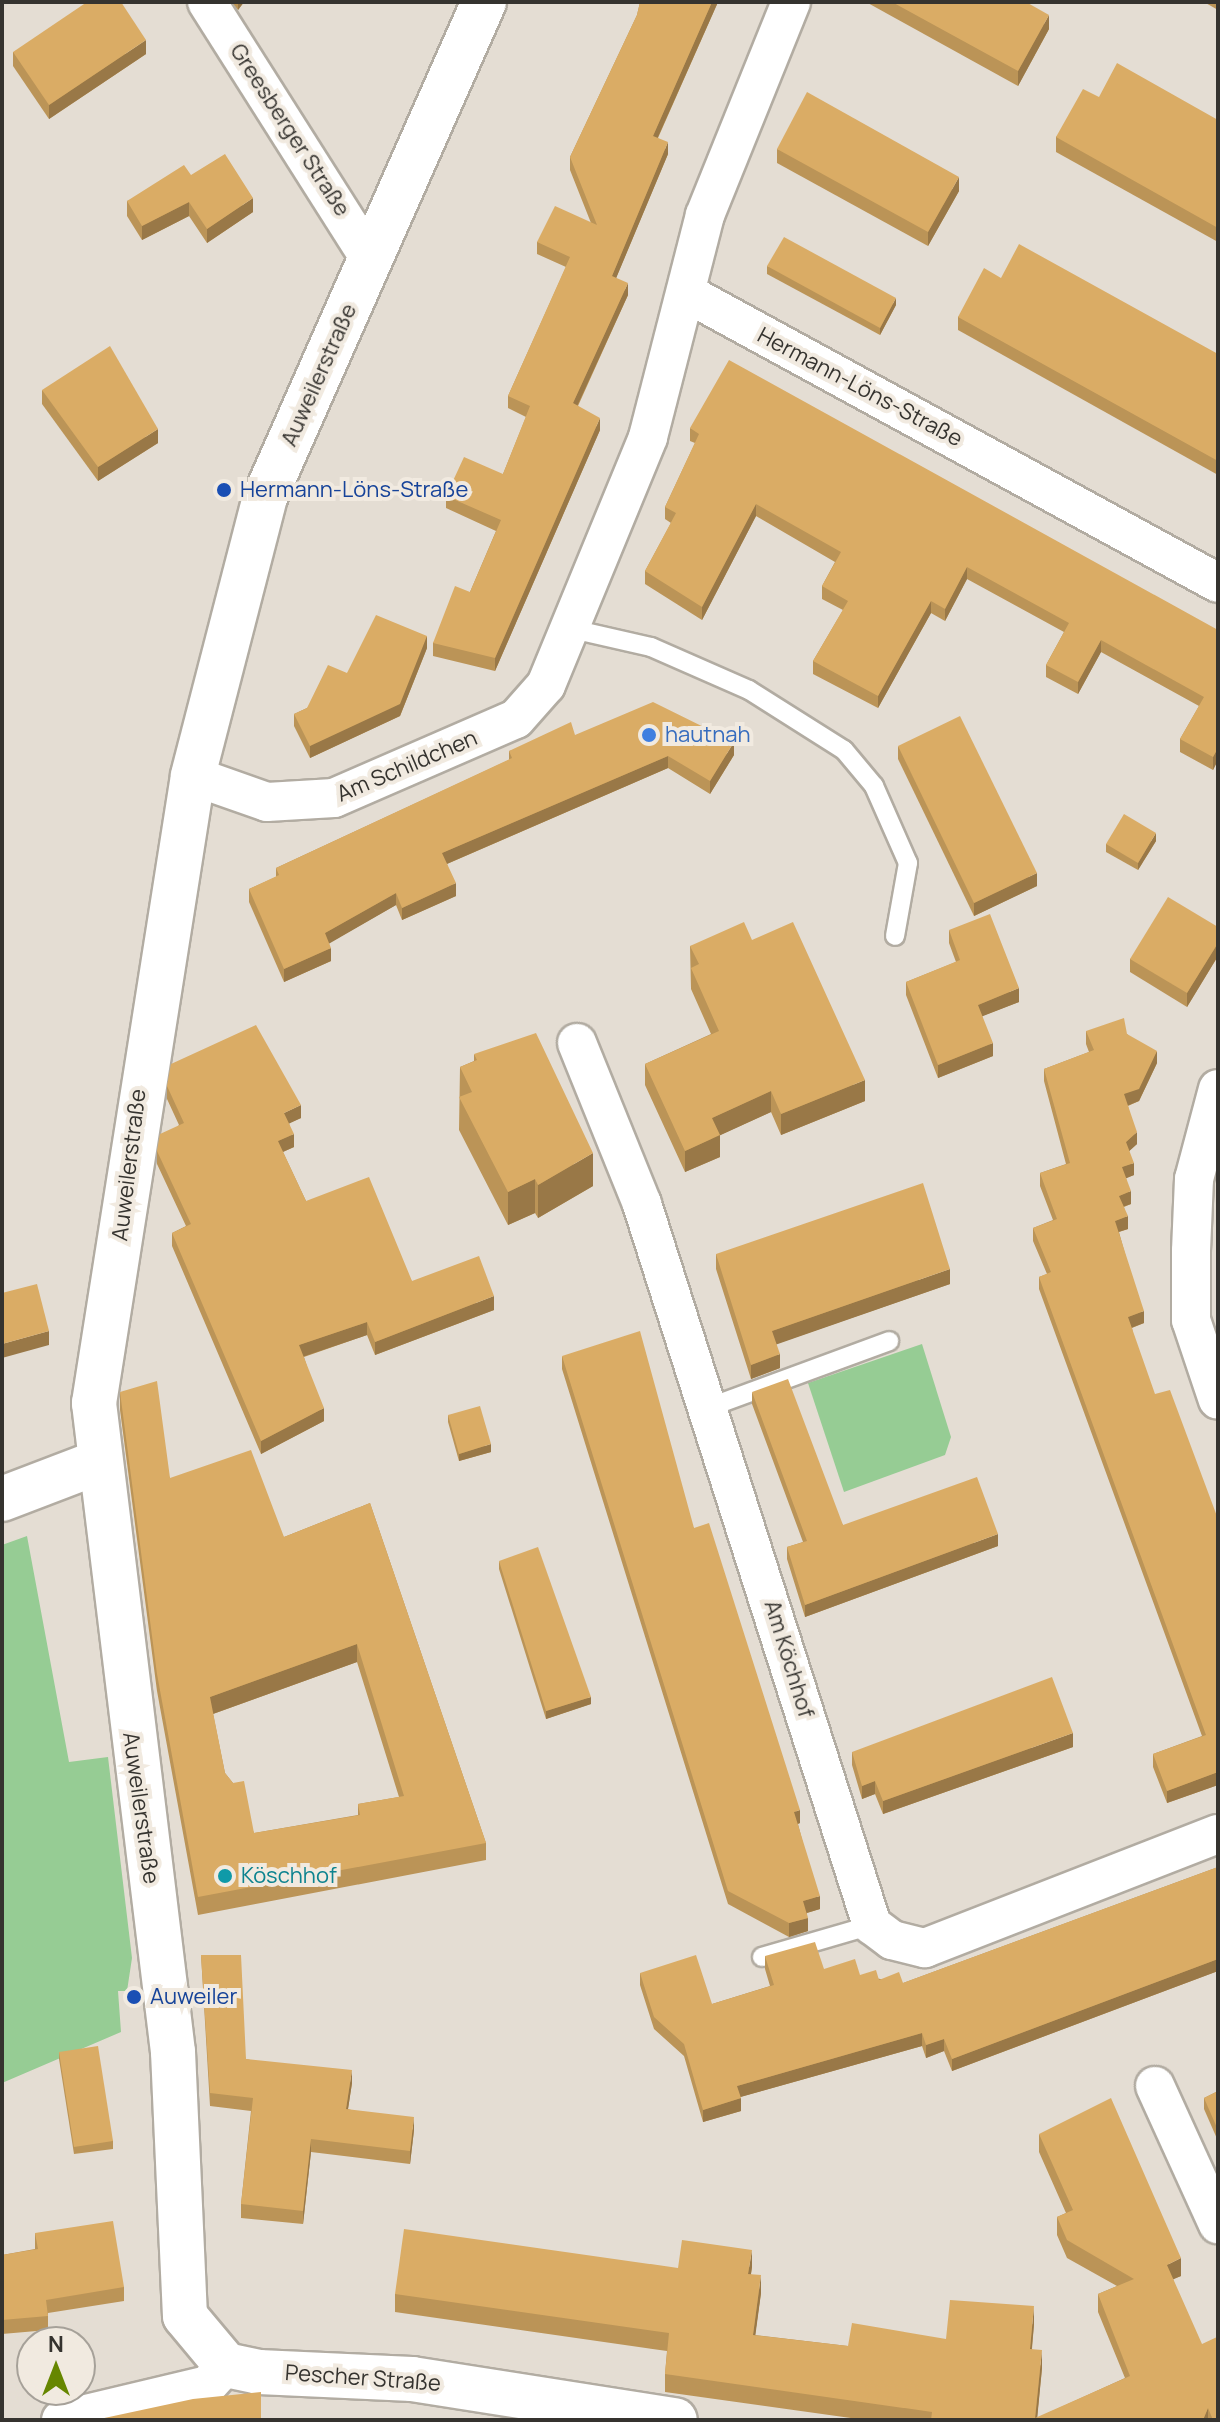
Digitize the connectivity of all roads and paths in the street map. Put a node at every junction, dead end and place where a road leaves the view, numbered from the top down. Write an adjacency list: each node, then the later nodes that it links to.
1 (207, 2): 4 (street, Greesberger Straße)
2 (484, 2): 4 (street, Auweilerstraße)
3 (791, 2): 5 (street)
4 (370, 259): 8 (street, Auweilerstraße)
5 (690, 295): 6 (street, Hermann-Löns-Straße); 7 (street, Am Schildchen)
6 (1218, 583)
7 (572, 629): 8 (street, Am Schildchen); 9 (lane)
8 (193, 776): 16 (street, Auweilerstraße)
9 (895, 936)
10 (577, 1043): 15 (street, Am Köchhof)
11 (1218, 1089): 12 (street)
12 (1205, 1251): 14 (street)
13 (889, 1341): 15 (lane)
14 (1218, 1400)
15 (710, 1407): 19 (street, Am Köchhof)
16 (99, 1462): 17 (street); 23 (street, Auweilerstraße)
17 (2, 1499)
18 (1218, 1834): 19 (street)
19 (872, 1925): 20 (lane)
20 (762, 1957)
21 (1155, 2086): 22 (street)
22 (1218, 2224)
23 (226, 2365): 24 (street); 25 (street, Pescher Straße)
24 (61, 2420)
25 (675, 2420)

